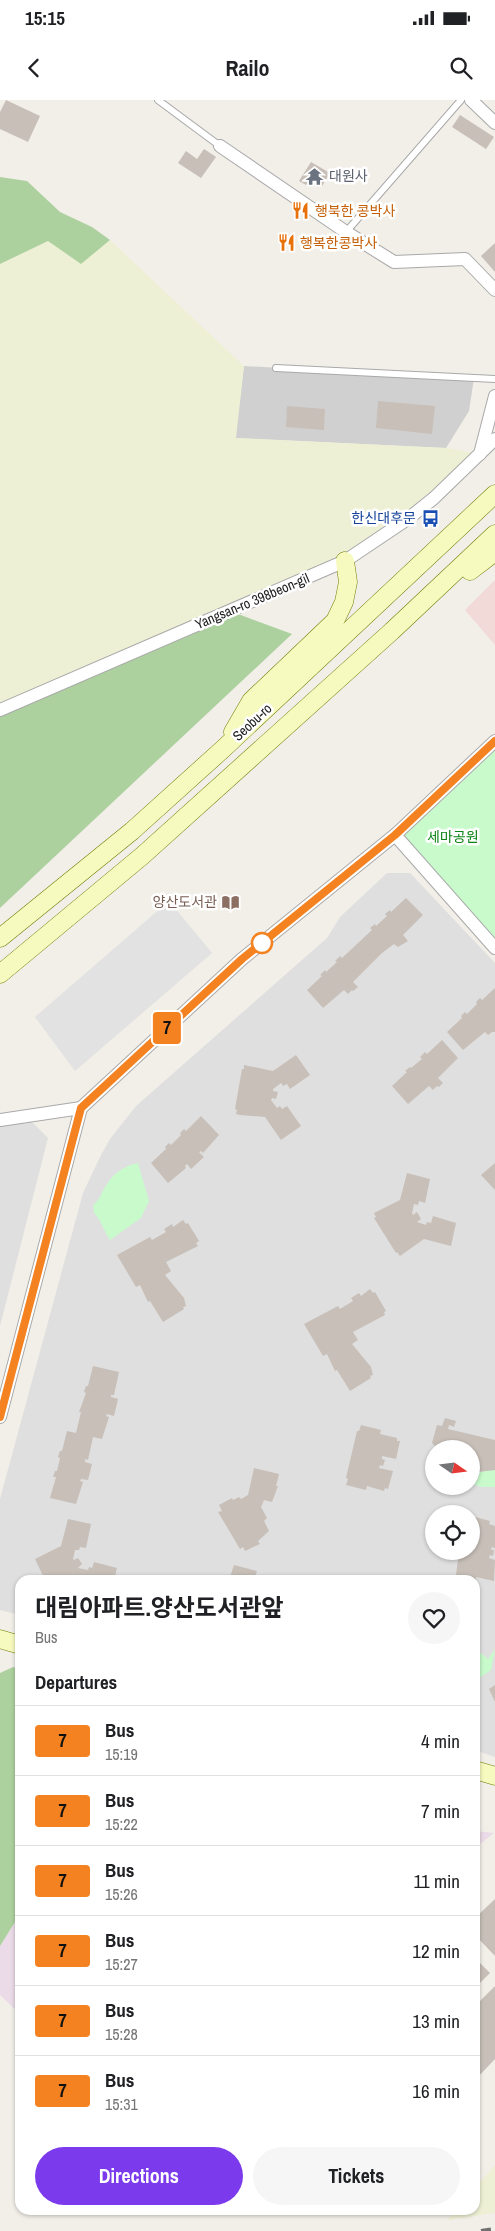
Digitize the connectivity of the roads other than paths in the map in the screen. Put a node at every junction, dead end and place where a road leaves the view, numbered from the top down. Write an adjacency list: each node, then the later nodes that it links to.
1 (158, 100): 5 (lane)
2 (461, 100): 6 (lane)
3 (471, 100): 4 (street)
4 (495, 123)
5 (220, 146): 6 (street)
6 (346, 232): 7 (street)
7 (495, 290)
8 (276, 368): 9 (lane)
9 (495, 379)
10 (495, 396): 12 (street)
11 (495, 439): 12 (street, Yangsan-ro 398beon-gil)
12 (480, 454): 16 (street, Yangsan-ro 398beon-gil)
13 (495, 494): 20 (main road, Seobu-ro)
14 (495, 534): 17 (main road, Seobu-ro)
15 (495, 552): 17 (main road)
16 (344, 561): 18 (street, Yangsan-ro 398beon-gil); 20 (main road)
17 (392, 630): 24 (main road, Seobu-ro)
18 (0, 710)
19 (495, 741): 21 (street)
20 (224, 749): 22 (main road, Seobu-ro)
21 (395, 835): 23 (street); 25 (street)
22 (0, 938)
23 (495, 948)
24 (0, 974)
25 (81, 1108): 26 (street); 27 (street)
26 (0, 1120)
27 (0, 1417)
28 (0, 1639): 29 (main road)
29 (15, 1643)
30 (480, 1772): 31 (main road)
31 (495, 1776)

